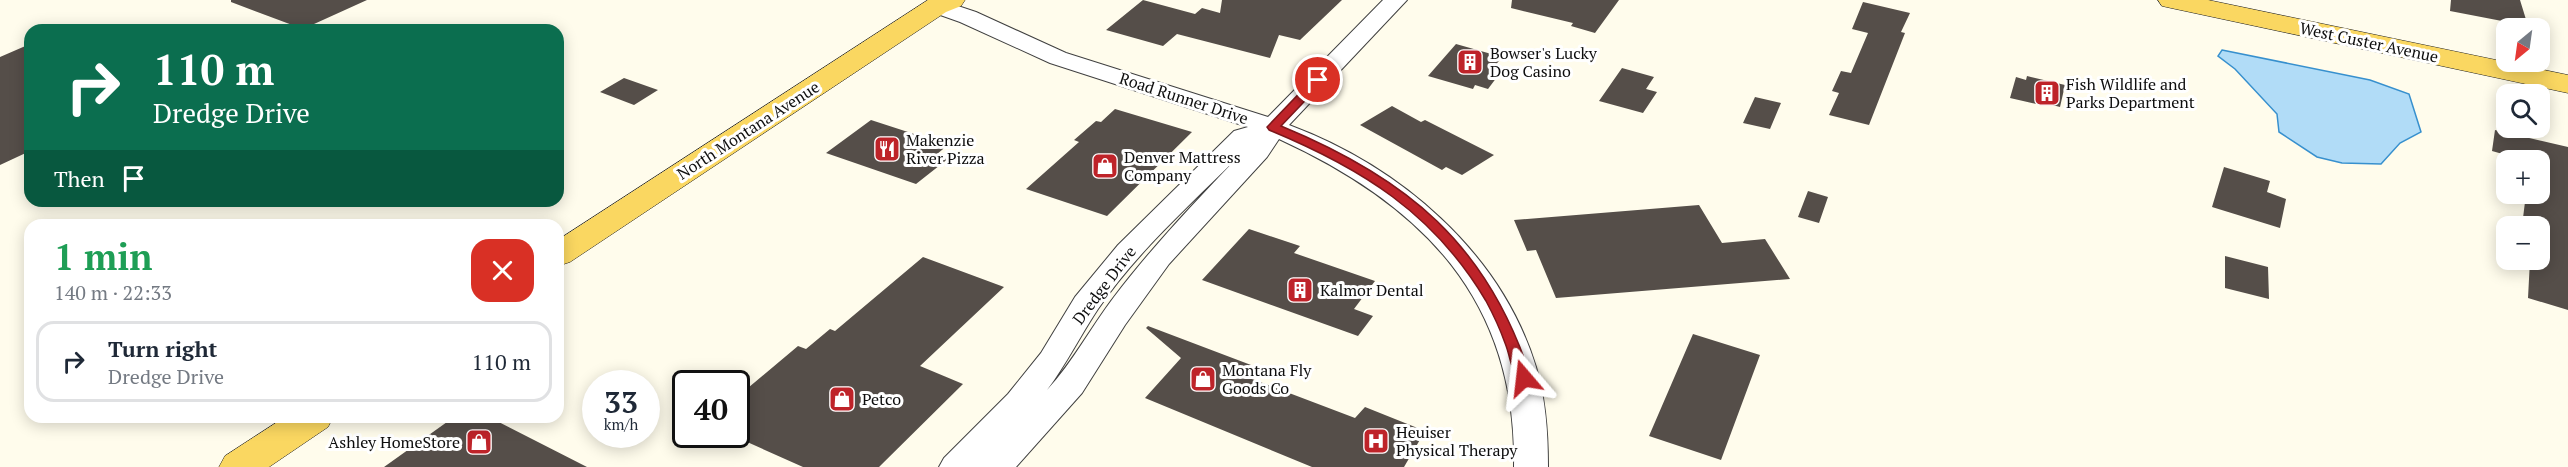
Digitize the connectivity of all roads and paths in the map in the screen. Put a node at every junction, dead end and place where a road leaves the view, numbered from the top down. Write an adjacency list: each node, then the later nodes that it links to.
1 (1396, 0): 5 (street, Dredge Drive)
2 (2171, 0): 4 (main road, West Custer Avenue)
3 (942, 2): 5 (street, Road Runner Drive); 6 (main road, North Montana Avenue)
4 (2568, 84)
5 (1273, 127): 9 (street, Dredge Drive); 10 (street, Dredge Drive); 11 (street, Road Runner Drive)
6 (564, 251)
7 (305, 423): 8 (main road)
8 (239, 467)
9 (956, 467)
10 (995, 467)
11 (1531, 467)

